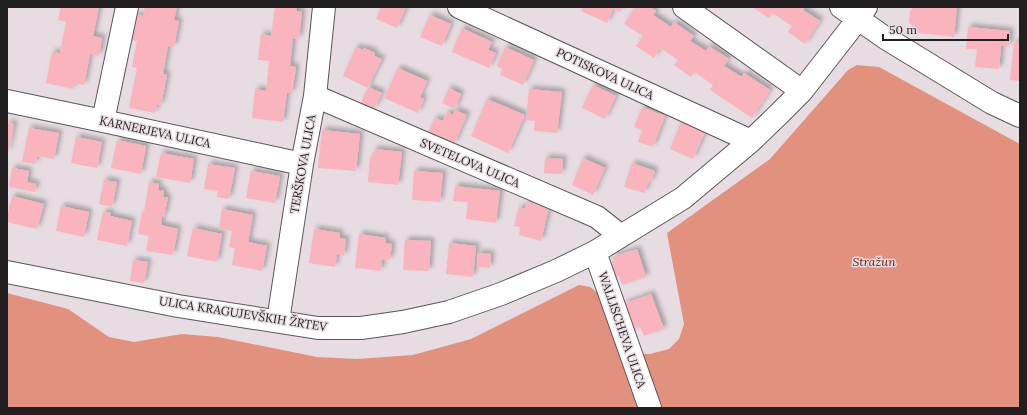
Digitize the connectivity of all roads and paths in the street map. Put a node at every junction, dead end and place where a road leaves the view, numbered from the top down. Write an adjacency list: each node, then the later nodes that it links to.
1 (127, 7): 12 (street)
2 (324, 7): 7 (street, TERŠKOVA ULICA)
3 (459, 7): 13 (street, POTISKOVA ULICA)
4 (684, 7): 6 (street)
5 (855, 11): 6 (street, ULICA KRAGUJEVŠKIH ŽRTEV); 9 (street)
6 (802, 91): 13 (street, ULICA KRAGUJEVŠKIH ŽRTEV)
7 (315, 96): 14 (street, TERŠKOVA ULICA); 15 (street, SVETELOVA ULICA)
8 (7, 101): 12 (street, KARNERJEVA ULICA)
9 (992, 103): 10 (street); 11 (street)
10 (1020, 105)
11 (1020, 116)
12 (103, 121): 14 (street, KARNERJEVA ULICA)
13 (751, 141): 15 (street, ULICA KRAGUJEVŠKIH ŽRTEV)
14 (302, 164): 18 (street, TERŠKOVA ULICA)
15 (621, 236): 16 (street, ULICA KRAGUJEVŠKIH ŽRTEV)
16 (594, 252): 18 (street, ULICA KRAGUJEVŠKIH ŽRTEV); 19 (street, WALLISCHEVA ULICA)
17 (7, 272): 18 (street, ULICA KRAGUJEVŠKIH ŽRTEV)
18 (278, 321)
19 (650, 408)

